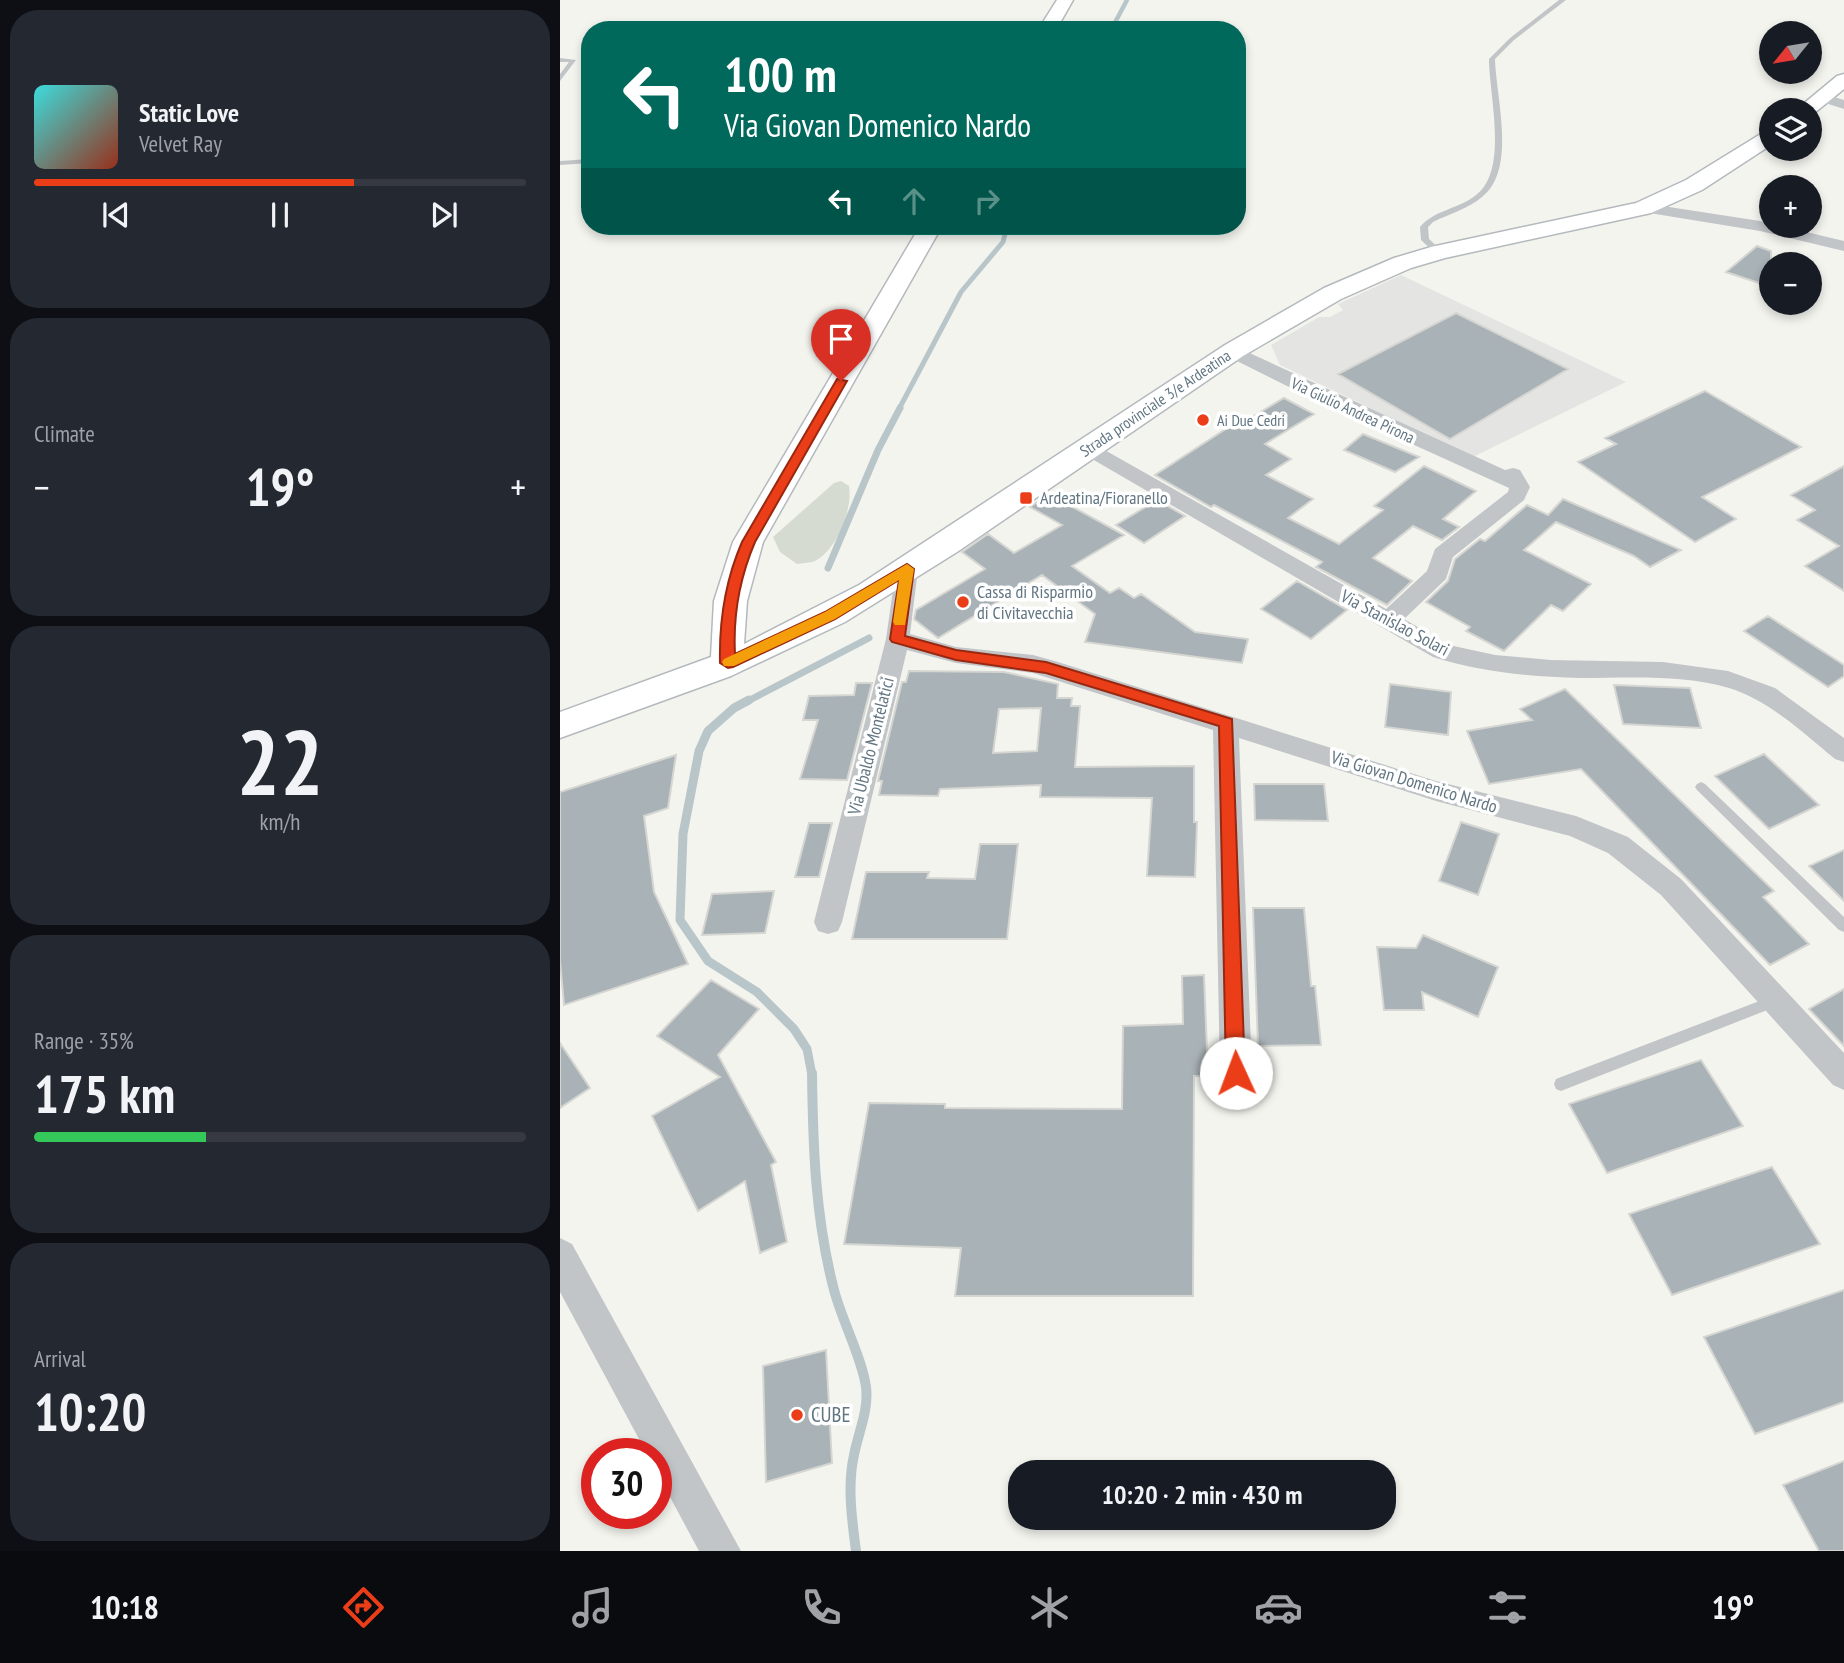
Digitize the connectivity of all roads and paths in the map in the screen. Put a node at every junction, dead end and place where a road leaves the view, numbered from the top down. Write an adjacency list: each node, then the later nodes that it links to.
1 (1065, 0): 3 (main road)
2 (1563, 0): 17 (lane)
3 (1052, 21)
4 (560, 60): 5 (lane)
5 (560, 79)
6 (1844, 80): 7 (main road)
7 (1824, 98): 8 (street)
8 (1844, 105)
9 (1759, 144): 14 (main road, Strada provinciale 3/e Ardeatina)
10 (581, 162): 11 (lane)
11 (560, 163)
12 (581, 168): 13 (lane)
13 (560, 169)
14 (1643, 208): 16 (street); 17 (main road, Strada provinciale 3/e Ardeatina)
15 (926, 235): 23 (main road)
16 (1844, 246)
17 (1439, 252): 18 (main road, Strada provinciale 3/e Ardeatina)
18 (1233, 351): 19 (main road, Strada provinciale 3/e Ardeatina); 21 (street, Via Giulio Andrea Pirona)
19 (1087, 448): 20 (main road, Strada provinciale 3/e Ardeatina); 21 (street, Via Stanislao Solari)
20 (907, 569): 22 (street, Via Ubaldo Montelatici); 23 (main road, Strada provinciale 3/e Ardeatina)
21 (1388, 621): 26 (street, Via Stanislao Solari)
22 (898, 639): 24 (street, Via Giovan Domenico Nardo); 28 (street, Via Ubaldo Montelatici)
23 (728, 663): 25 (main road, Strada provinciale 3/e Ardeatina)
24 (1226, 723): 30 (street, Via Giovan Domenico Nardo); 31 (street)
25 (560, 725)
26 (1844, 752)
27 (1701, 787): 29 (lane)
28 (828, 922)
29 (1844, 926)
30 (1775, 1001): 32 (street, Via Giovan Domenico Nardo); 33 (lane)
31 (1236, 1073)
32 (1844, 1075)
33 (1562, 1084)
34 (560, 1256): 35 (street)
35 (721, 1551)

